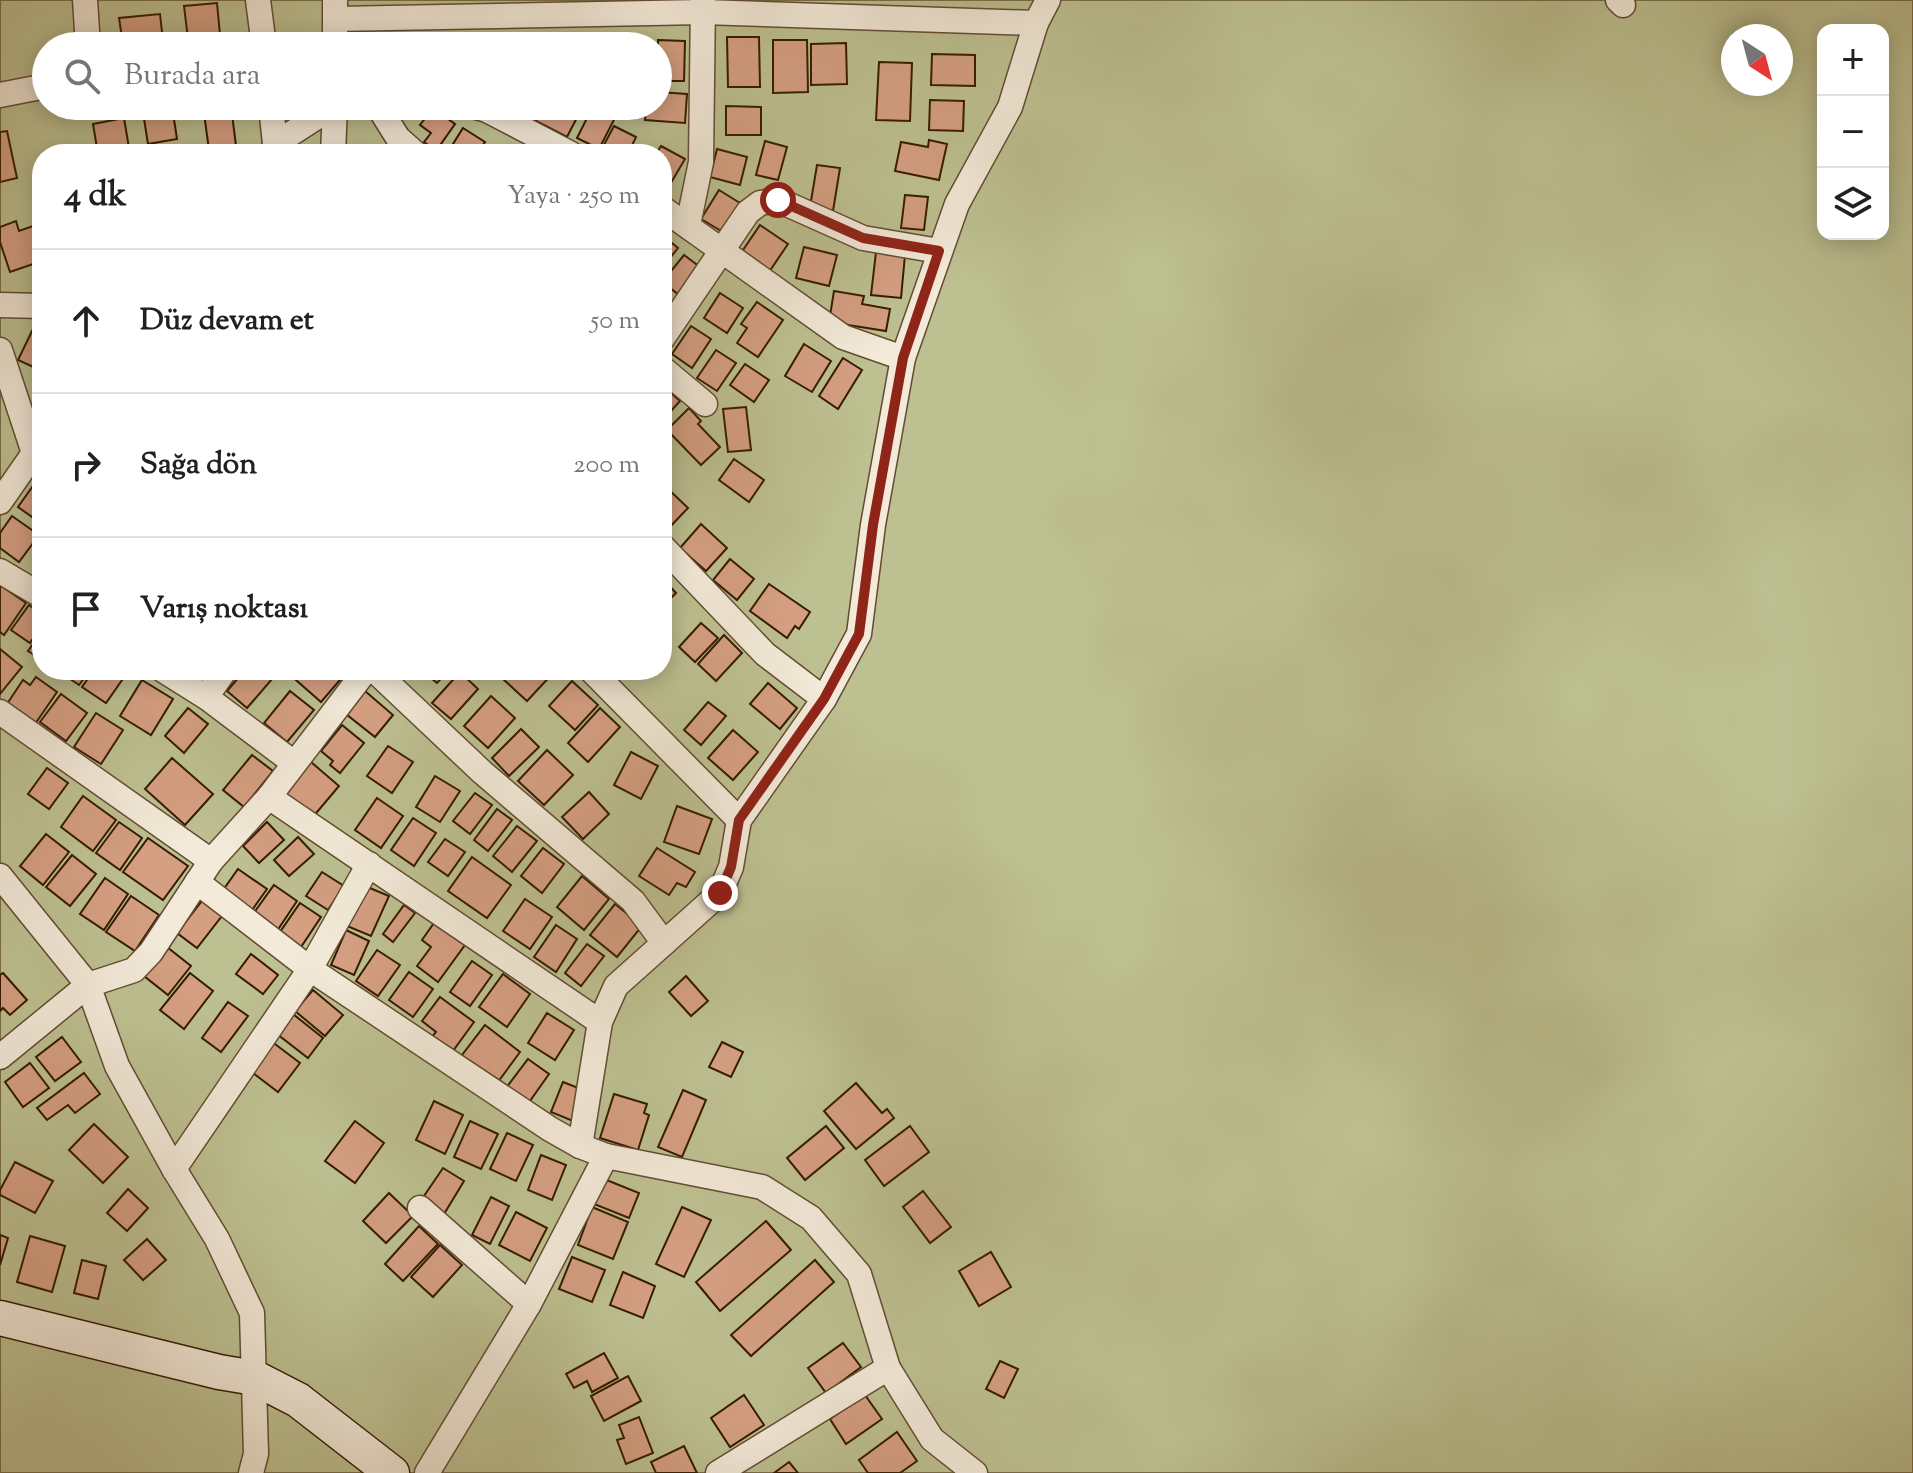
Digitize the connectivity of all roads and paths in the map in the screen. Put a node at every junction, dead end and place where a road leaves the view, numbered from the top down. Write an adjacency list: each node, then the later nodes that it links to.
1 (85, 0): 7 (street)
2 (258, 0): 8 (street)
3 (1048, 0): 6 (street)
4 (703, 6): 5 (street); 6 (street); 23 (street)
5 (335, 9): 9 (street)
6 (1036, 23): 24 (street)
7 (87, 32)
8 (262, 32)
9 (335, 32)
10 (32, 89): 11 (street)
11 (0, 95)
12 (272, 120): 17 (street)
13 (314, 120): 18 (street)
14 (334, 120): 19 (street)
15 (387, 120): 20 (street)
16 (506, 120): 21 (street)
17 (274, 144)
18 (281, 144)
19 (333, 144)
20 (405, 144)
21 (552, 144)
22 (672, 215): 23 (street)
23 (688, 225): 25 (street)
24 (939, 251): 25 (street); 30 (street)
25 (723, 253): 28 (street); 30 (street)
26 (0, 305): 27 (street)
27 (32, 306)
28 (672, 325)
29 (0, 350): 33 (street)
30 (903, 358): 45 (street)
31 (672, 376): 32 (street)
32 (705, 404)
33 (32, 430)
34 (32, 458): 35 (street)
35 (0, 502)
36 (672, 556): 45 (street)
37 (0, 571): 38 (street)
38 (32, 590)
39 (179, 680): 44 (street)
40 (218, 680): 44 (street)
41 (358, 680): 47 (street)
42 (385, 680): 54 (street)
43 (601, 680): 49 (street)
44 (206, 697): 47 (street)
45 (824, 699): 49 (street)
46 (0, 712): 50 (street)
47 (294, 763): 48 (street)
48 (269, 797): 50 (street); 51 (street)
49 (739, 820): 54 (street)
50 (211, 861): 53 (street)
51 (369, 864): 55 (street); 57 (street)
52 (0, 876): 56 (street)
53 (197, 882): 55 (street); 56 (street)
54 (664, 943): 57 (street)
55 (310, 969): 59 (street); 61 (street)
56 (88, 985): 58 (street); 61 (street)
57 (600, 1022): 59 (street)
58 (0, 1057)
59 (580, 1146): 60 (street)
60 (606, 1156): 63 (street); 65 (street)
61 (174, 1169): 66 (street)
62 (420, 1208): 63 (street)
63 (529, 1304): 69 (street)
64 (0, 1318): 66 (main road)
65 (888, 1368): 70 (street); 71 (street)
66 (255, 1378): 67 (street); 68 (main road)
67 (251, 1473)
68 (392, 1473)
69 (427, 1473)
70 (718, 1473)
71 (975, 1473)

